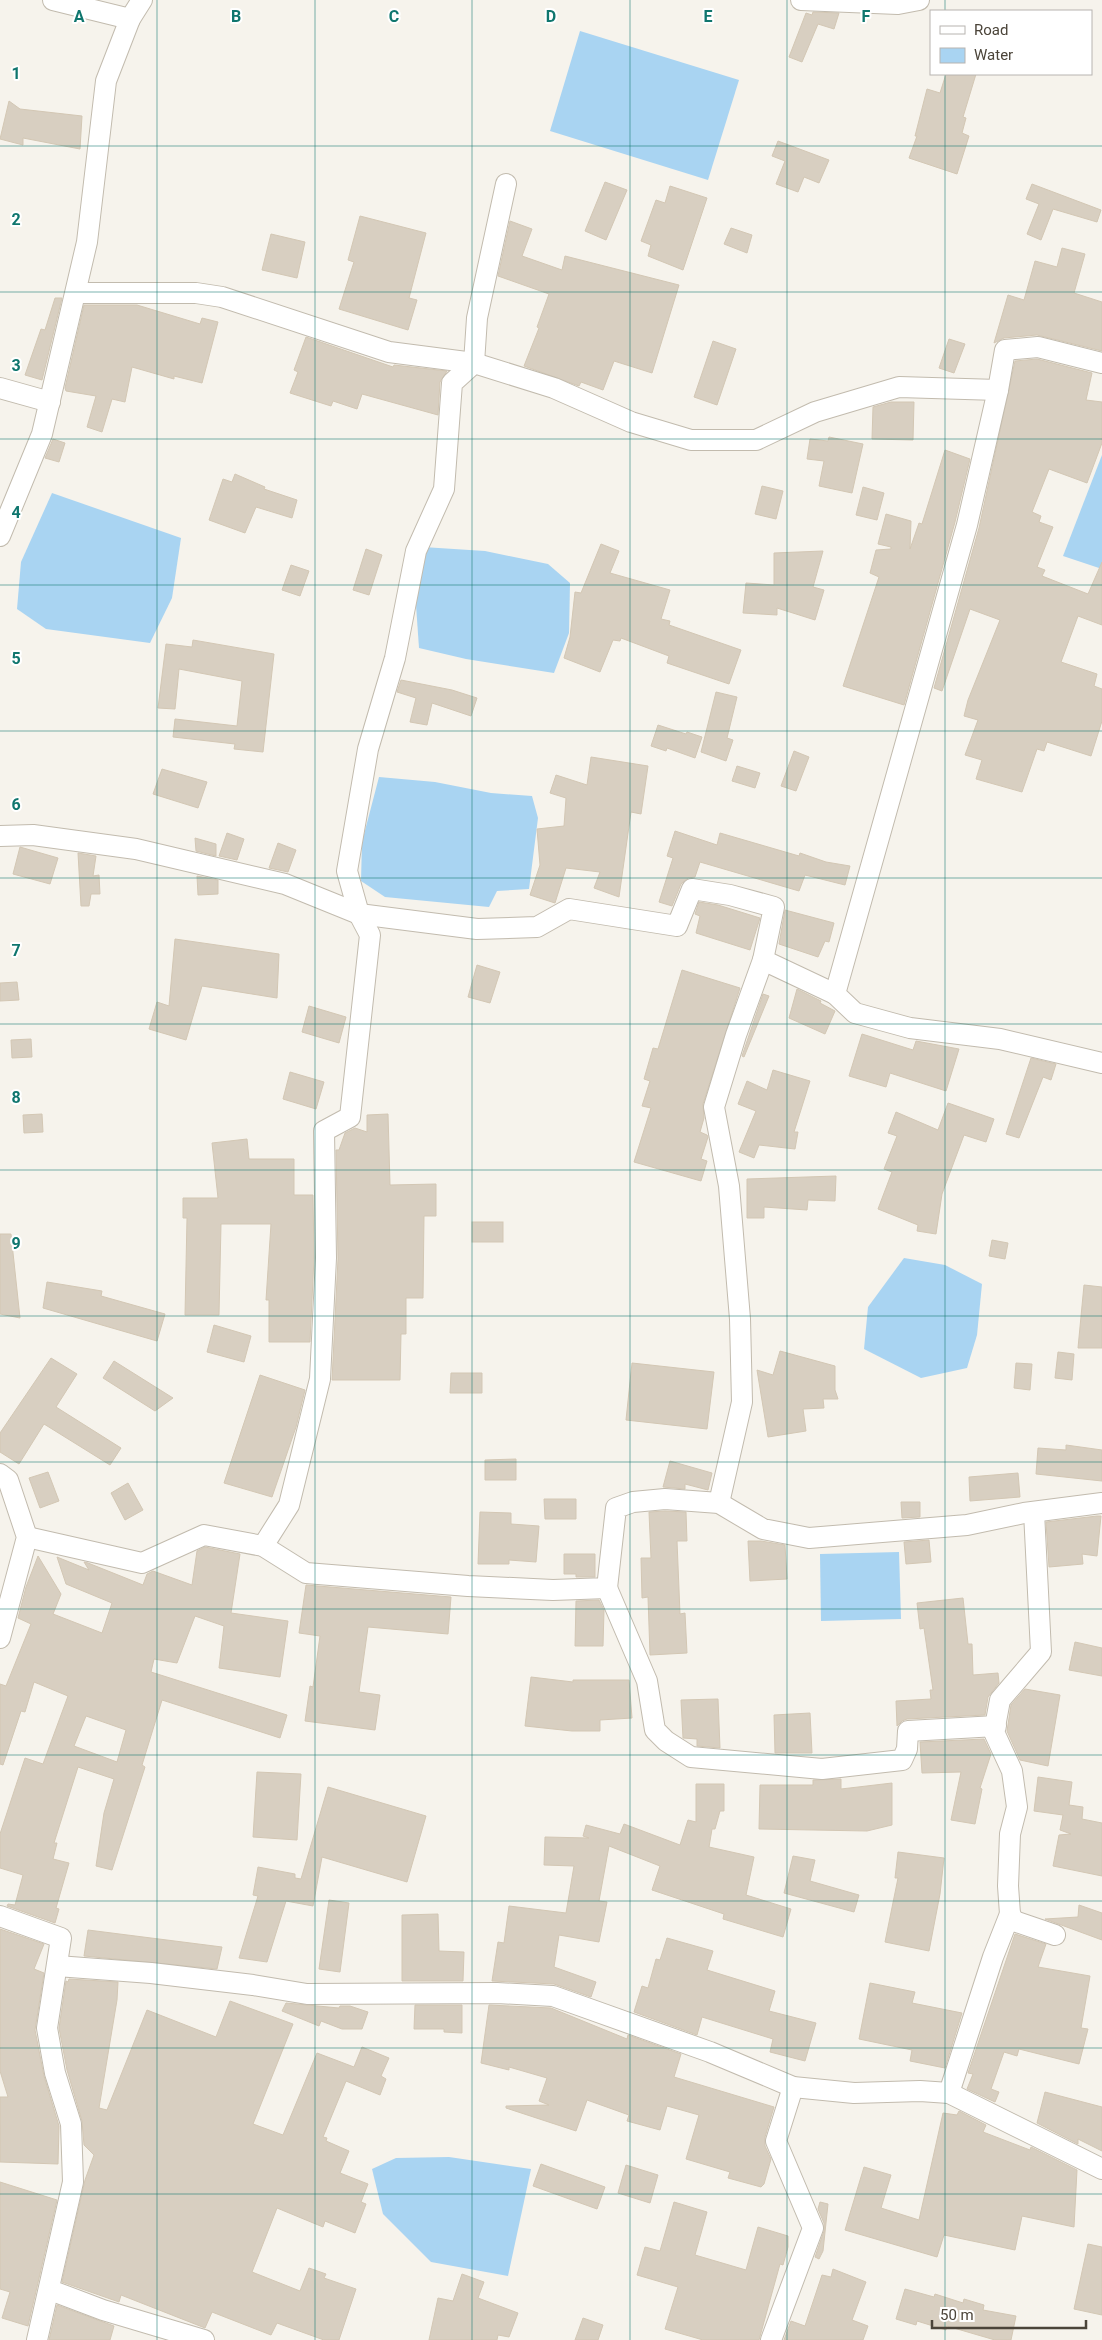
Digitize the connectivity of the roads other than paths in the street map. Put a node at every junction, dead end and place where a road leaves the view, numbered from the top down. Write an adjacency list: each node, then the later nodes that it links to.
1 (53, 0): 5 (street)
2 (142, 0): 5 (street)
3 (801, 0): 4 (street)
4 (918, 0)
5 (130, 19): 7 (street)
6 (506, 184): 8 (street)
7 (76, 294): 8 (street); 12 (street)
8 (474, 363): 11 (street); 15 (street)
9 (1102, 363): 11 (street)
10 (0, 388): 12 (street)
11 (998, 390): 17 (street)
12 (50, 402): 13 (street)
13 (0, 536)
14 (0, 836): 15 (street)
15 (360, 914): 16 (street); 24 (street)
16 (763, 960): 17 (street); 20 (street)
17 (835, 994): 18 (street)
18 (1102, 1063)
19 (0, 1474): 23 (street)
20 (719, 1503): 22 (street); 25 (street)
21 (1102, 1503): 22 (street)
22 (1034, 1512): 27 (street)
23 (27, 1537): 24 (street); 26 (street)
24 (263, 1546): 25 (street)
25 (607, 1588): 27 (street)
26 (0, 1638)
27 (996, 1726): 28 (street)
28 (1010, 1914): 30 (street); 33 (street)
29 (0, 1916): 31 (street)
30 (1055, 1936)
31 (57, 1966): 32 (street); 35 (street)
32 (793, 2087): 33 (street); 38 (street)
33 (949, 2093): 34 (street)
34 (1102, 2170)
35 (50, 2290): 36 (street); 37 (street)
36 (37, 2340)
37 (204, 2340)
38 (771, 2340)

